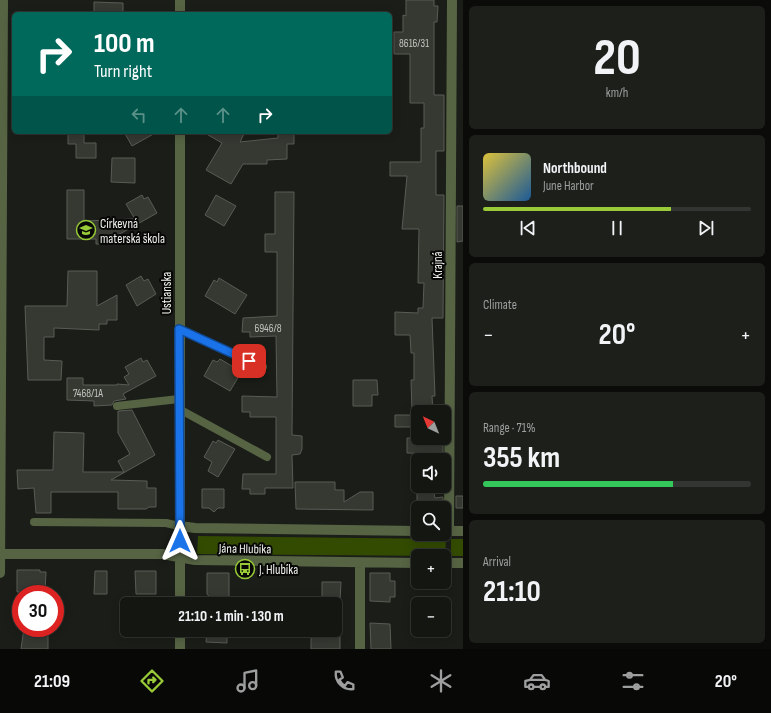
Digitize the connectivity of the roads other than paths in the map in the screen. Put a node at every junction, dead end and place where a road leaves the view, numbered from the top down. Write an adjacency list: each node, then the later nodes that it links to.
1 (2, 0): 18 (street)
2 (180, 0): 4 (street)
3 (452, 0): 12 (street, Krajná)
4 (180, 12)
5 (180, 134): 6 (street, Ustianska)
6 (179, 329): 7 (lane); 8 (street, Ustianska)
7 (263, 367)
8 (180, 399): 9 (lane); 10 (street, Ustianska)
9 (116, 406)
10 (179, 409): 11 (lane); 14 (street, Ustianska)
11 (267, 457)
12 (446, 501)
13 (34, 522): 14 (lane, Jána Hlubíka)
14 (180, 526): 15 (street, Jána Hlubíka); 19 (street, Ustianska)
15 (411, 531)
16 (451, 531): 17 (street)
17 (463, 531)
18 (0, 554): 19 (street, Jána Hlubíka); 24 (street)
19 (180, 557): 20 (street, Jána Hlubíka); 25 (street, Ustianska)
20 (360, 563): 21 (street, Jána Hlubíka); 28 (street)
21 (411, 563)
22 (451, 563): 23 (street)
23 (463, 563)
24 (0, 573)
25 (180, 597)
26 (180, 637): 27 (street)
27 (180, 649)
28 (360, 649)

